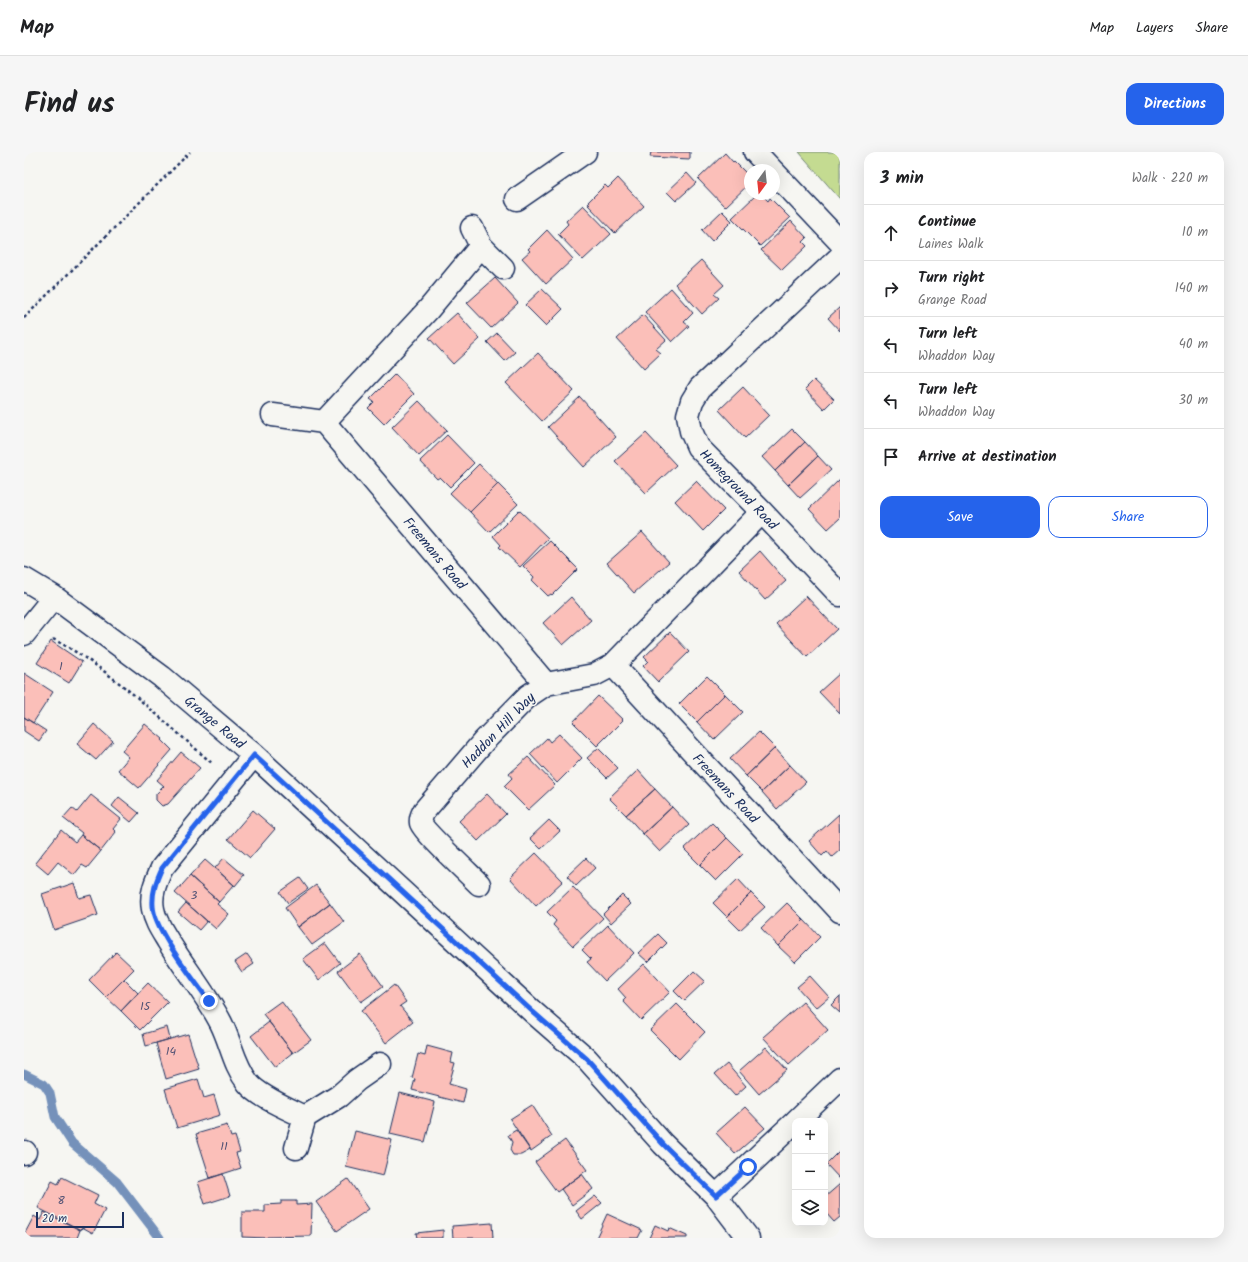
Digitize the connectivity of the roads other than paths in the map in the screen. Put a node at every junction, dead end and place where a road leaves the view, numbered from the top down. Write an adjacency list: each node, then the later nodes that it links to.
1 (585, 152): 5 (street)
2 (755, 152): 3 (street)
3 (766, 164)
4 (780, 178): 6 (street)
5 (517, 199)
6 (840, 242)
7 (840, 257): 11 (street, Homeground Road)
8 (503, 268): 10 (street)
9 (273, 415): 10 (street)
10 (324, 422): 17 (street, Freemans Road)
11 (762, 512): 13 (street, Homeground Road); 16 (street, Haddon Hill Way)
12 (24, 578): 14 (street, Grange Road)
13 (840, 595)
14 (54, 597): 15 (street); 18 (street, Grange Road)
15 (24, 634)
16 (613, 665): 17 (street, Haddon Hill Way); 20 (street, Freemans Road)
17 (546, 684): 19 (street, Haddon Hill Way)
18 (254, 755): 23 (street); 27 (street, Grange Road)
19 (479, 884)
20 (840, 911)
21 (380, 1064): 23 (street)
22 (840, 1079): 24 (street)
23 (305, 1117): 26 (street)
24 (800, 1118)
25 (792, 1126): 27 (street)
26 (296, 1148)
27 (716, 1196): 28 (street, Grange Road)
28 (748, 1238)

